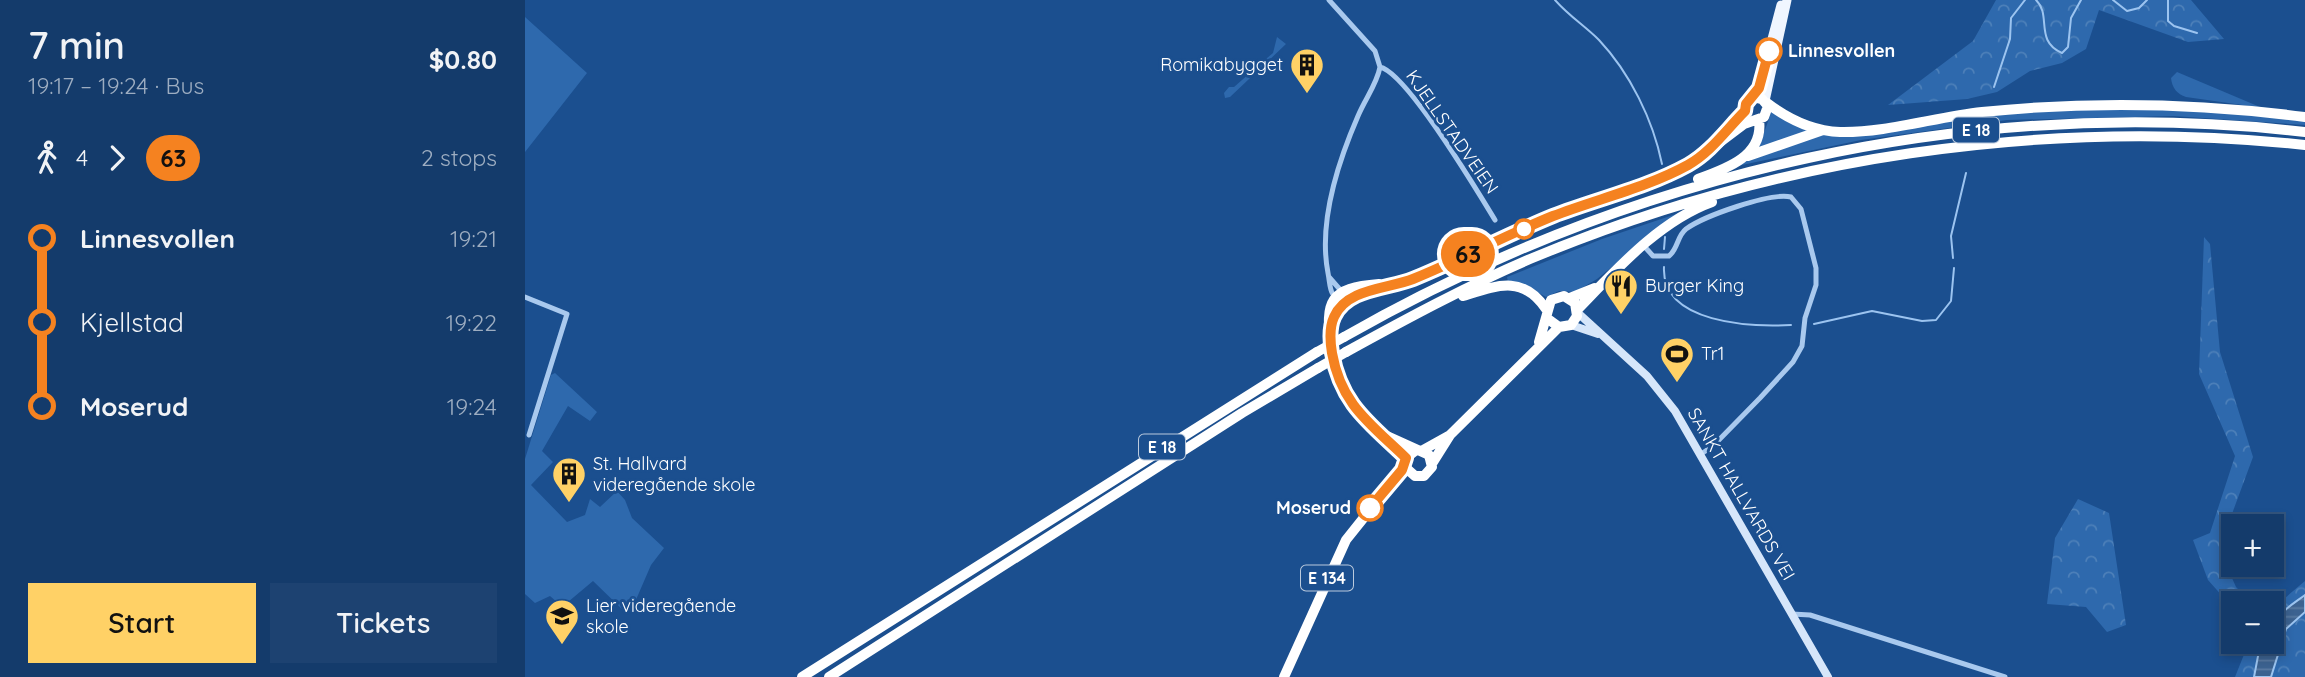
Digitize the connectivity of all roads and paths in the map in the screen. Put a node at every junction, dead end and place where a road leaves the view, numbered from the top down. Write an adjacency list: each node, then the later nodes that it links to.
1 (1329, 0): 3 (street, KJELLSTADVEIEN)
2 (1783, 1): 4 (main road); 5 (main road)
3 (1380, 67): 16 (street, KJELLSTADVEIEN); 20 (street, KJELLSTADVEIEN)
4 (1753, 97): 5 (highway); 6 (highway)
5 (1766, 102): 8 (highway); 9 (highway, E 18)
6 (1745, 111): 8 (highway); 12 (highway)
7 (2305, 117): 9 (highway, E 18)
8 (1756, 120): 12 (highway); 13 (highway)
9 (1824, 130): 13 (highway, E 18)
10 (2305, 132): 15 (highway, E 18)
11 (2305, 145): 14 (highway, E 18)
12 (1713, 148): 20 (highway)
13 (1745, 157): 15 (highway, E 18)
14 (1757, 183): 17 (highway, E 18); 22 (highway, E 18)
15 (1654, 198): 39 (highway, E 18, bridge)
16 (1495, 220)
17 (1644, 246): 18 (highway, E 18); 33 (street)
18 (1595, 288): 21 (highway, E 18); 23 (highway, E 18)
19 (525, 297): 29 (street)
20 (1341, 298): 31 (highway)
21 (1570, 298): 23 (highway); 24 (highway, E 18)
22 (1424, 309): 24 (highway, E 18); 40 (highway, E 18, bridge)
23 (1578, 311): 25 (highway, E 18); 27 (main road, SANKT HALLVARDS VEI)
24 (1547, 314): 26 (highway, E 18); 28 (highway)
25 (1571, 325): 26 (highway); 27 (main road, SANKT HALLVARDS VEI)
26 (1559, 327): 28 (highway)
27 (1599, 334): 33 (main road, SANKT HALLVARDS VEI)
28 (1538, 346): 30 (highway)
29 (529, 435)
30 (1450, 435): 32 (highway); 34 (highway)
31 (1385, 436): 32 (highway); 35 (highway)
32 (1420, 450): 34 (highway); 35 (highway, E 134)
33 (1701, 454): 38 (main road, SANKT HALLVARDS VEI)
34 (1433, 461): 36 (highway, E 134)
35 (1406, 462): 36 (highway); 37 (highway, E 134)
36 (1413, 476): 37 (highway, E 134)
37 (1387, 490): 41 (highway, E 134)
38 (1792, 614): 42 (main road, SANKT HALLVARDS VEI); 43 (street)
39 (802, 677)
40 (829, 677)
41 (1284, 677)
42 (1828, 677)
43 (2005, 677)

